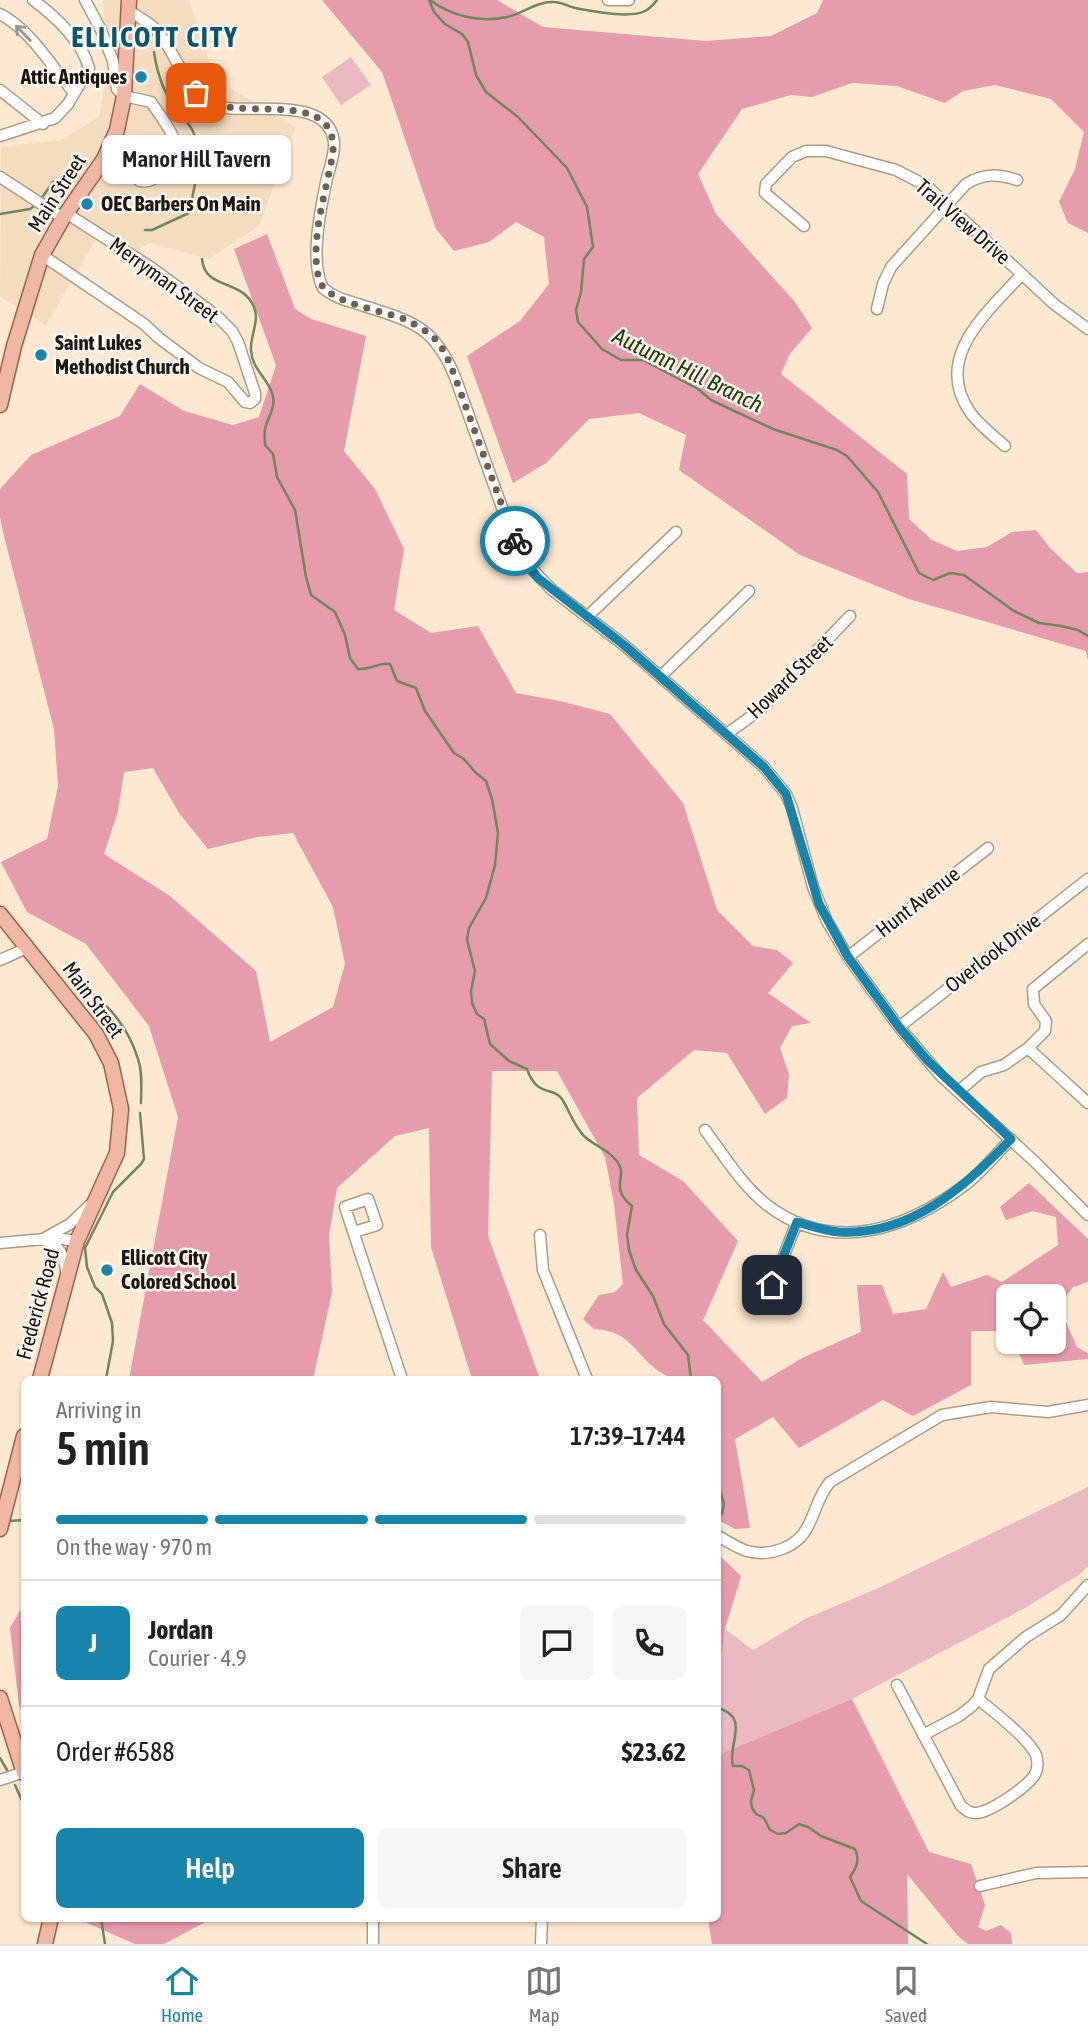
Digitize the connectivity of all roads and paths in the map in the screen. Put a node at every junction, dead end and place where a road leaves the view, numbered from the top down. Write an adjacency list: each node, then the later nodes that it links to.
1 (33, 0): 8 (street)
2 (85, 0): 9 (street)
3 (608, 0): 4 (street)
4 (629, 0)
5 (129, 6): 9 (main road, Main Street); 27 (street)
6 (0, 15): 8 (street, one-way to 6)
7 (0, 90): 10 (street)
8 (74, 93): 10 (street)
9 (124, 96): 12 (main road, Main Street); 12 (street)
10 (43, 124): 11 (street)
11 (0, 136)
12 (104, 159): 16 (main road, Main Street)
13 (0, 177): 16 (street, Merryman Street)
14 (1017, 180): 15 (street)
15 (947, 204): 17 (street, Trail View Drive); 19 (street, Trail View Drive); 20 (street)
16 (64, 215): 18 (main road, Main Street); 18 (street, Merryman Street)
17 (804, 226)
18 (42, 255): 22 (main road, Main Street)
19 (1022, 274): 21 (street, Trail View Drive); 24 (street)
20 (877, 309)
21 (1088, 329)
22 (6, 352): 23 (main road, Main Street)
23 (0, 405)
24 (1005, 446)
25 (676, 532): 27 (street)
26 (749, 591): 29 (street)
27 (588, 616): 29 (street)
28 (850, 616): 30 (street, Howard Street)
29 (661, 676): 30 (street)
30 (727, 734): 36 (street)
31 (988, 848): 36 (street, Hunt Avenue)
32 (1088, 879): 38 (street, Overlook Drive)
33 (0, 915): 35 (main road, Main Street)
34 (1088, 944): 39 (street)
35 (27, 948): 37 (street); 44 (main road, Main Street)
36 (848, 957): 38 (street)
37 (0, 960)
38 (899, 1027): 40 (street)
39 (1028, 1048): 40 (street); 41 (street)
40 (959, 1091): 43 (street)
41 (1088, 1104)
42 (705, 1130): 46 (street)
43 (1011, 1139): 45 (street); 46 (street)
44 (102, 1189): 49 (street); 50 (main road, Main Street)
45 (1088, 1215)
46 (797, 1222): 53 (street)
47 (354, 1232): 55 (street)
48 (540, 1235): 56 (street)
49 (43, 1239): 50 (street); 51 (street); 52 (street)
50 (77, 1241): 52 (main road, Frederick Road)
51 (0, 1243)
52 (67, 1277): 54 (main road, Frederick Road)
53 (764, 1306)
54 (41, 1376)
55 (401, 1376)
56 (586, 1376)
57 (1088, 1405): 60 (street)
58 (21, 1448): 59 (main road)
59 (0, 1529)
60 (721, 1538)
61 (1088, 1585): 64 (street)
62 (897, 1685): 65 (street)
63 (0, 1698): 66 (main road)
64 (978, 1699): 65 (street); 65 (street)
65 (923, 1735)
66 (21, 1764)
67 (21, 1774): 68 (street)
68 (0, 1780)
69 (1088, 1872): 70 (street)
70 (979, 1886)
71 (50, 1922): 74 (main road)
72 (373, 1922): 75 (street)
73 (542, 1922): 76 (street)
74 (45, 1944)
75 (373, 1944)
76 (541, 1944)

